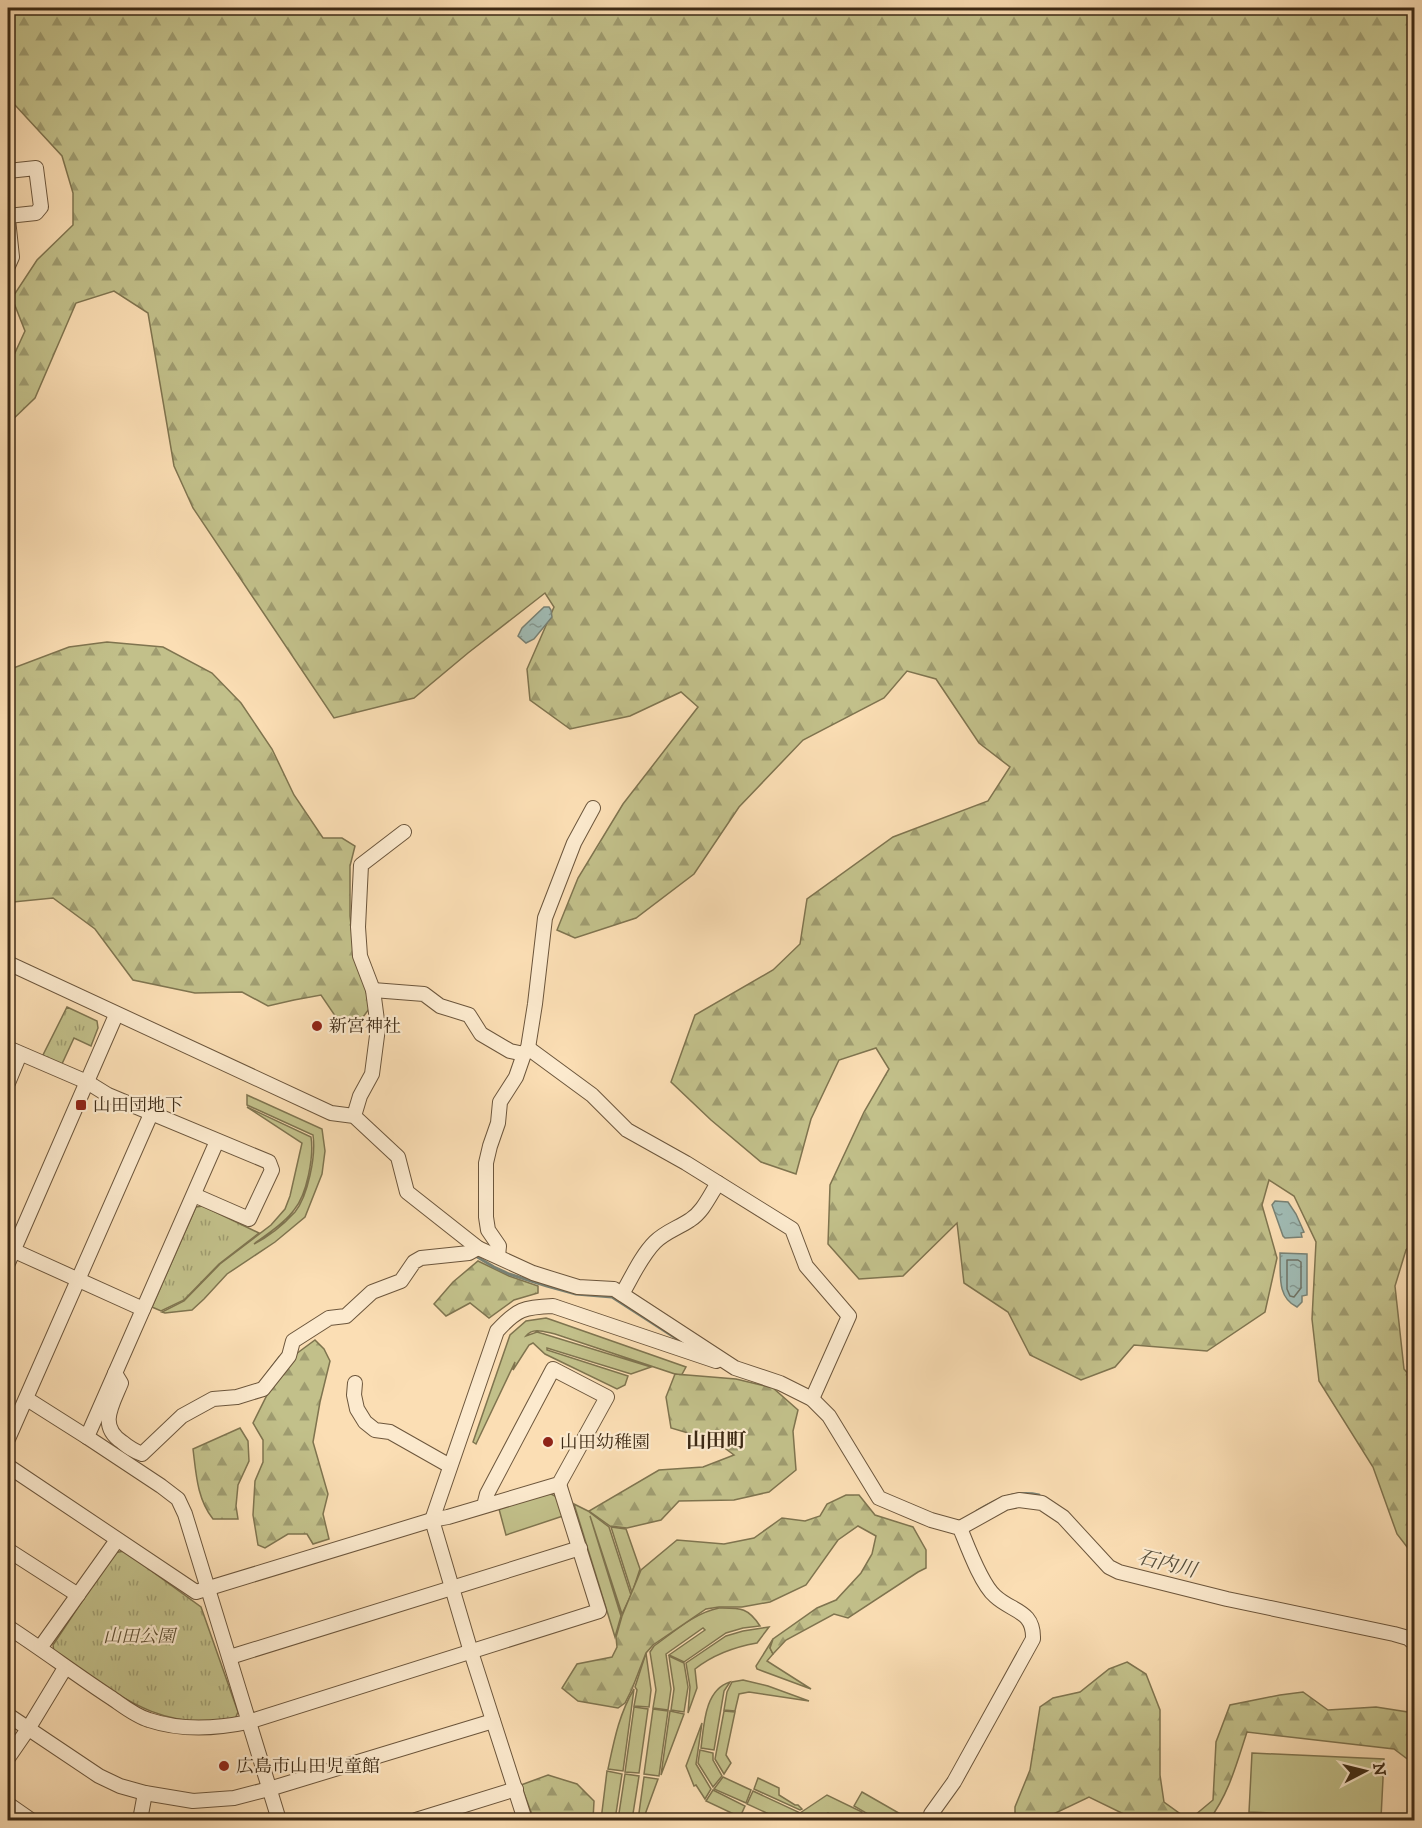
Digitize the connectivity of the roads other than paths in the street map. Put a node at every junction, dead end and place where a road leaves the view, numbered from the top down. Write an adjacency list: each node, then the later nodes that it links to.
1 (8, 171): 2 (street)
2 (8, 217): 3 (street)
3 (8, 266)
4 (593, 808): 10 (street)
5 (404, 832): 7 (street)
6 (8, 963): 8 (street)
7 (373, 990): 10 (street); 14 (street)
8 (116, 1015): 11 (street); 14 (street)
9 (14, 1051): 11 (street); 12 (street)
10 (526, 1051): 16 (street); 20 (street)
11 (87, 1082): 13 (street); 19 (street)
12 (8, 1083)
13 (151, 1114): 15 (street); 21 (street)
14 (354, 1116): 18 (street)
15 (217, 1141): 17 (street); 17 (street)
16 (718, 1183): 22 (street); 28 (street)
17 (194, 1195): 23 (street)
18 (478, 1248): 20 (street); 25 (street)
19 (9, 1254): 21 (street)
20 (498, 1256): 22 (street)
21 (79, 1280): 23 (street); 27 (street)
22 (622, 1294): 24 (street)
23 (143, 1309): 25 (street)
24 (735, 1368): 28 (street); 32 (street)
25 (115, 1373): 29 (street)
26 (355, 1383): 32 (street)
27 (27, 1399): 29 (street); 30 (street)
28 (812, 1399): 36 (street)
29 (87, 1437): 41 (street)
30 (8, 1439)
31 (8, 1466): 37 (street)
32 (450, 1466): 35 (street)
33 (559, 1484): 34 (street); 34 (street); 38 (street)
34 (484, 1506): 35 (street)
35 (432, 1520): 40 (street); 41 (street)
36 (960, 1528): 44 (street); 63 (street)
37 (117, 1540): 41 (street); 42 (street)
38 (580, 1548): 40 (street); 46 (street)
39 (8, 1550): 42 (street)
40 (452, 1588): 46 (street); 47 (street)
41 (208, 1589): 47 (street)
42 (78, 1595): 45 (street)
43 (8, 1627): 45 (street)
44 (1414, 1642)
45 (40, 1648): 48 (street)
46 (471, 1652): 50 (street); 51 (street)
47 (230, 1657): 51 (street)
48 (65, 1668): 51 (street); 52 (street)
49 (8, 1715): 52 (street)
50 (493, 1721): 54 (street); 55 (street)
51 (248, 1722): 54 (street)
52 (28, 1729): 53 (street); 56 (street)
53 (8, 1758)
54 (269, 1789): 56 (street); 60 (street)
55 (516, 1789): 61 (street); 62 (street)
56 (146, 1794): 59 (street)
57 (8, 1804): 58 (street)
58 (31, 1821)
59 (140, 1821)
60 (279, 1821)
61 (416, 1821)
62 (525, 1821)
63 (932, 1821)

